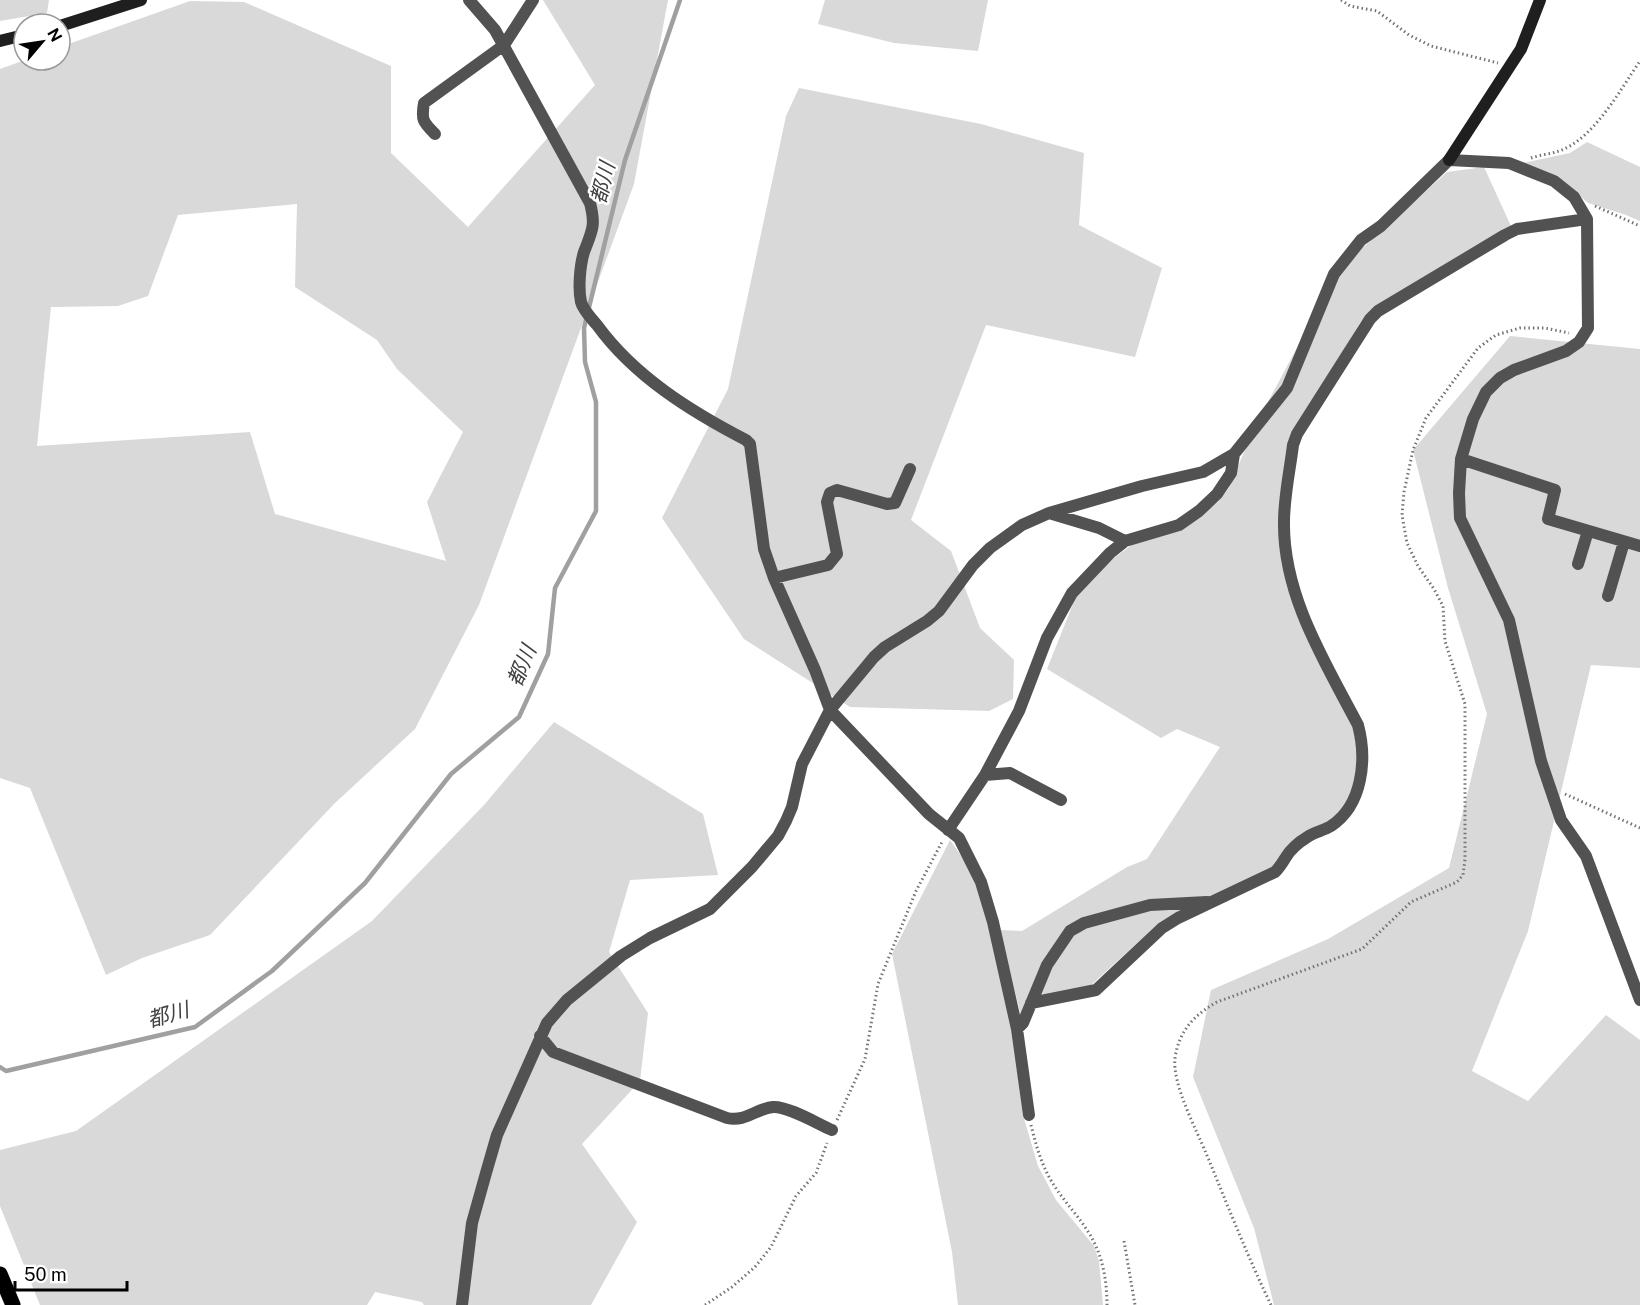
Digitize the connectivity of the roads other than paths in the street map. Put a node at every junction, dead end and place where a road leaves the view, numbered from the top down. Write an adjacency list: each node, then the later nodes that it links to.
1 (141, 0): 5 (street)
2 (469, 0): 6 (street)
3 (532, 0): 6 (street)
4 (1540, 0): 8 (street)
5 (72, 22)
6 (504, 45): 7 (street); 19 (street)
7 (435, 134)
8 (1449, 160): 9 (street); 10 (street)
9 (1587, 219): 11 (street); 25 (street)
10 (1234, 454): 13 (street); 15 (street)
11 (1461, 459): 14 (street); 26 (street)
12 (910, 469): 19 (street)
13 (1049, 513): 15 (street); 21 (street)
14 (1588, 531): 16 (street); 18 (street)
15 (1125, 541): 22 (street)
16 (1624, 542): 17 (street); 20 (street)
17 (1640, 546)
18 (1578, 564)
19 (774, 578): 21 (street)
20 (1608, 596)
21 (830, 710): 24 (street); 29 (street)
22 (985, 776): 23 (street); 24 (street)
23 (1061, 800)
24 (948, 830): 28 (street)
25 (1215, 902): 27 (street); 27 (street)
26 (1640, 1000)
27 (1031, 1003): 28 (street)
28 (1017, 1029): 30 (street)
29 (540, 1036): 31 (street); 34 (street)
30 (1029, 1115)
31 (832, 1130)
32 (0, 1274): 33 (main road)
33 (13, 1305)
34 (462, 1305)

